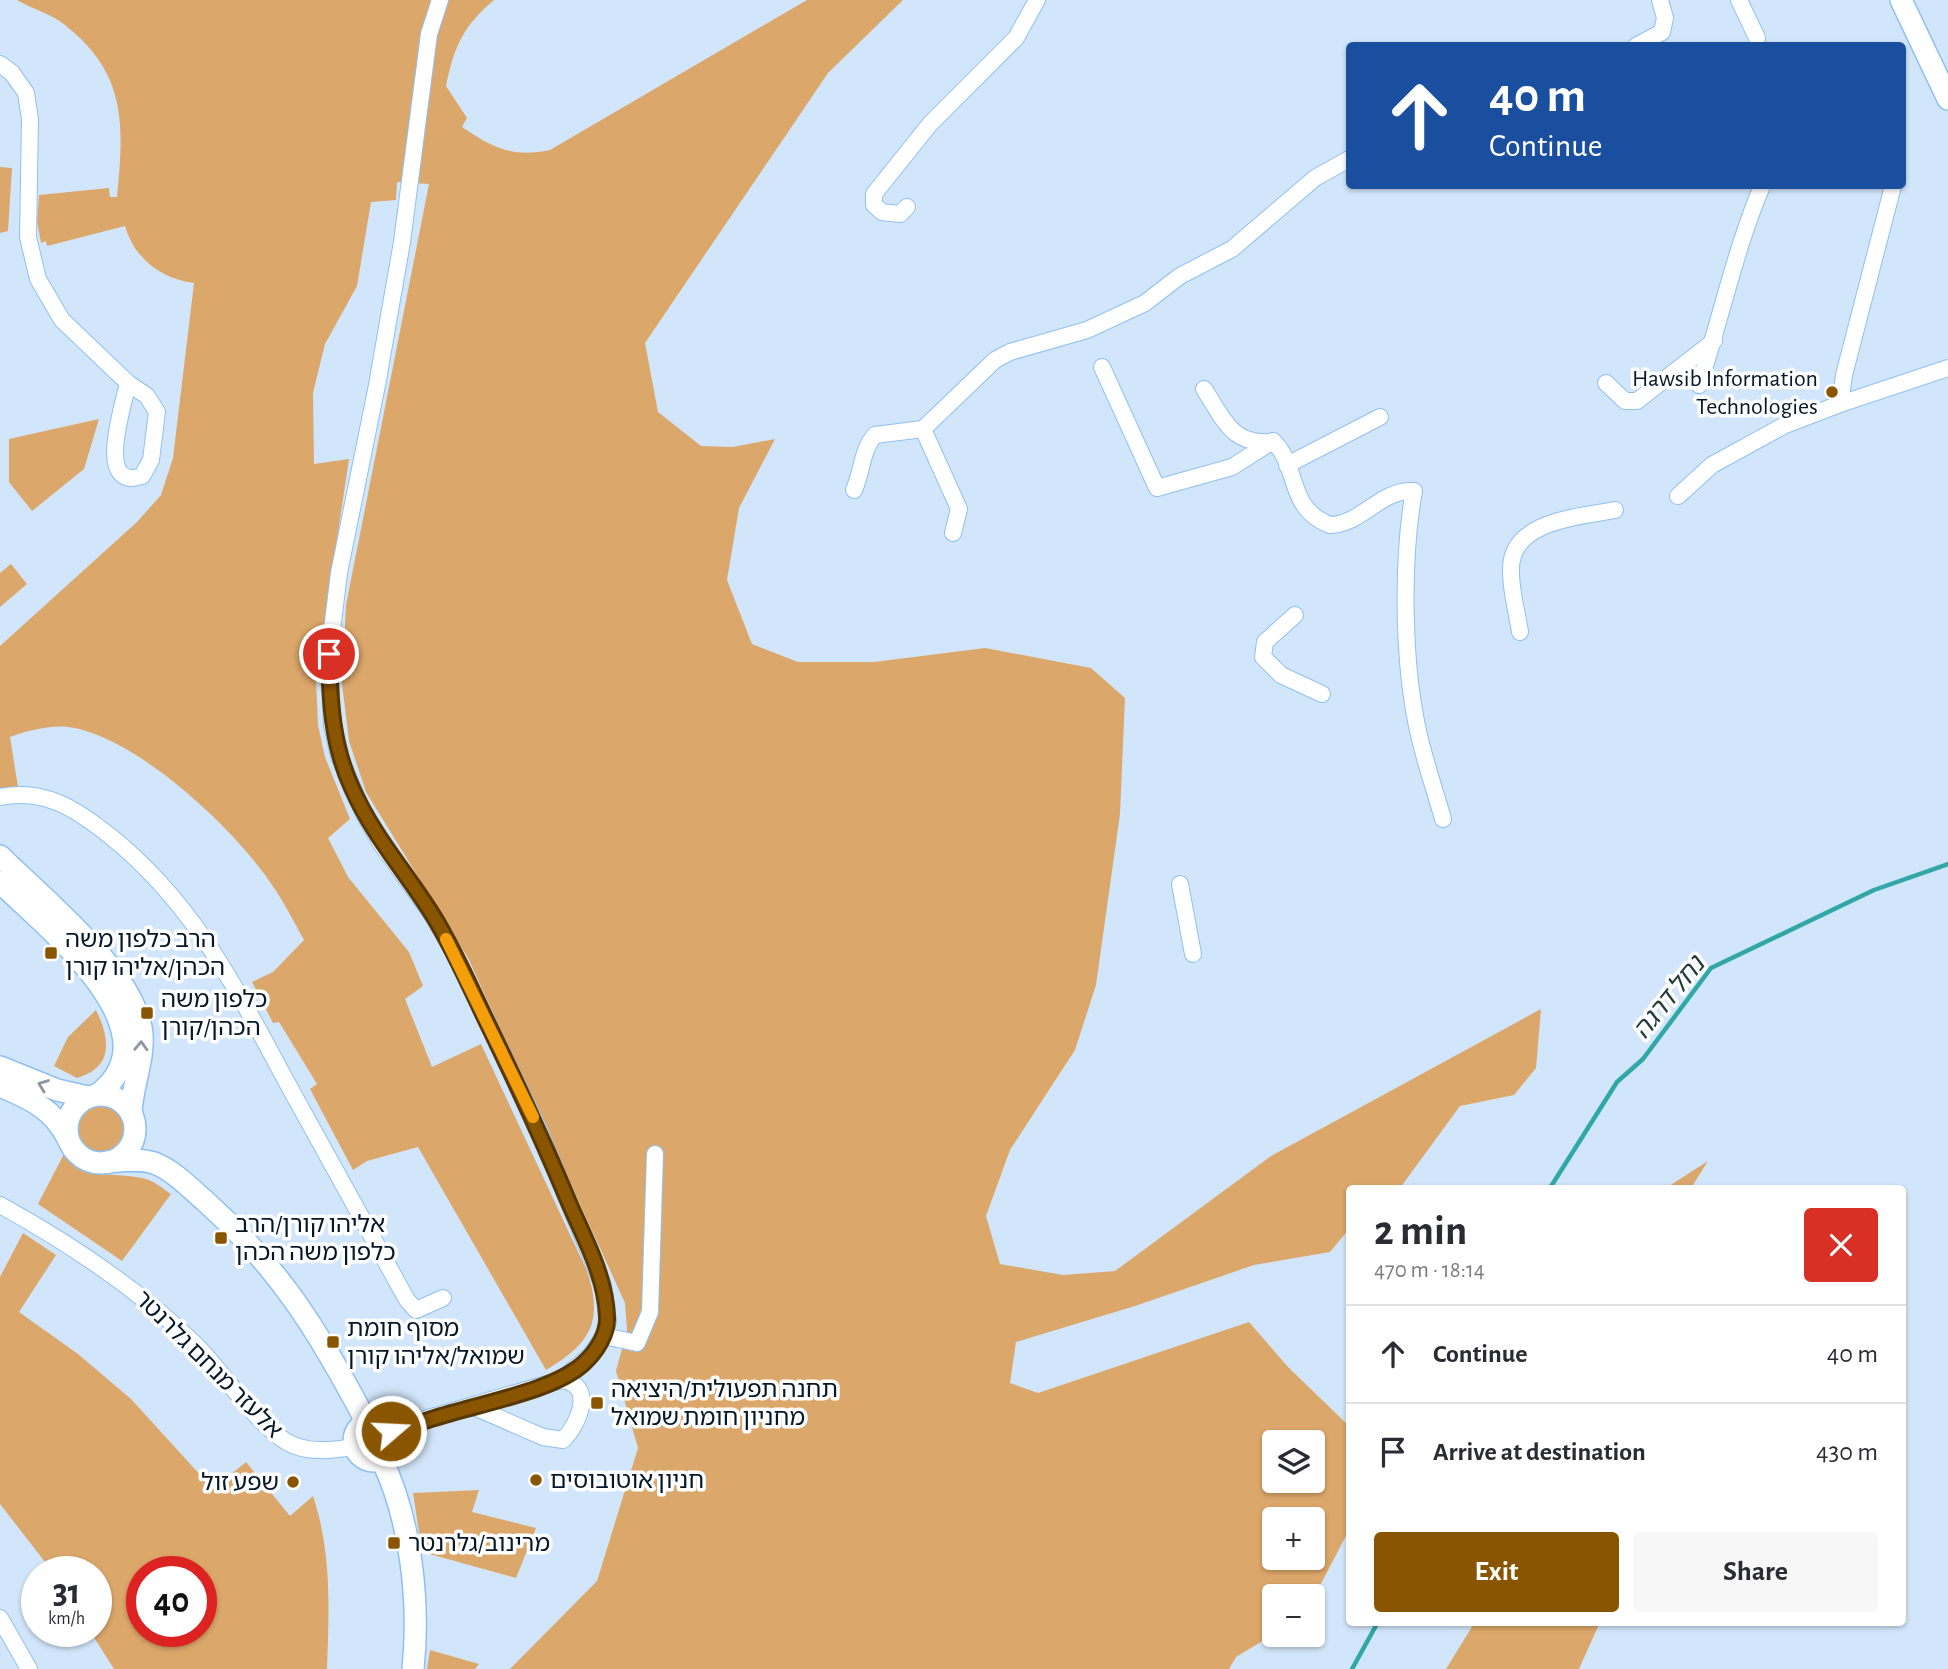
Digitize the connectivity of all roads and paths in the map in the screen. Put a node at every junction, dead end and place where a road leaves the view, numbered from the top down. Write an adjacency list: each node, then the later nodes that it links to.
1 (440, 0): 49 (street)
2 (1037, 0): 13 (street)
3 (1660, 0): 7 (street)
4 (1739, 0): 6 (street)
5 (1901, 0): 9 (street)
6 (1757, 38)
7 (1643, 42)
8 (0, 64): 17 (street)
9 (1948, 99)
10 (1346, 161): 23 (street)
11 (1761, 189): 14 (street)
12 (1892, 189): 21 (street)
13 (907, 207)
14 (1714, 341): 18 (street); 19 (street)
15 (1102, 367): 24 (street)
16 (1948, 368): 21 (street)
17 (128, 383): 17 (street)
18 (1606, 383)
19 (1699, 385)
20 (1204, 389): 24 (street)
21 (1840, 404): 27 (street)
22 (1380, 417): 25 (street)
23 (923, 429): 26 (street); 29 (street)
24 (1273, 441): 25 (street)
25 (1287, 465): 34 (street)
26 (854, 490)
27 (1678, 496)
28 (1615, 510): 31 (street)
29 (953, 533)
30 (1295, 615): 32 (street)
31 (1520, 632)
32 (1322, 694)
33 (4, 797): 48 (street)
34 (1443, 819)
35 (0, 856): 42 (street, one-way to 35)
36 (0, 882): 41 (street)
37 (1180, 884): 38 (street)
38 (1194, 954)
39 (0, 1067): 41 (street, one-way to 39)
40 (0, 1086): 43 (street)
41 (93, 1096): 42 (street); 43 (street)
42 (132, 1119): 45 (street); 46 (street)
43 (69, 1142): 45 (street)
44 (655, 1154): 49 (street)
45 (107, 1163): 46 (street)
46 (169, 1171): 52 (street)
47 (0, 1205): 54 (street, אלעזר מנחם גלרנטר)
48 (443, 1298)
49 (604, 1336): 50 (street)
50 (561, 1380): 51 (street); 51 (street)
51 (472, 1406): 53 (street)
52 (367, 1423): 53 (street); 54 (street)
53 (393, 1434): 55 (street)
54 (355, 1447): 55 (street)
55 (382, 1460): 58 (street)
56 (0, 1619): 57 (street)
57 (29, 1669)
58 (413, 1669)

